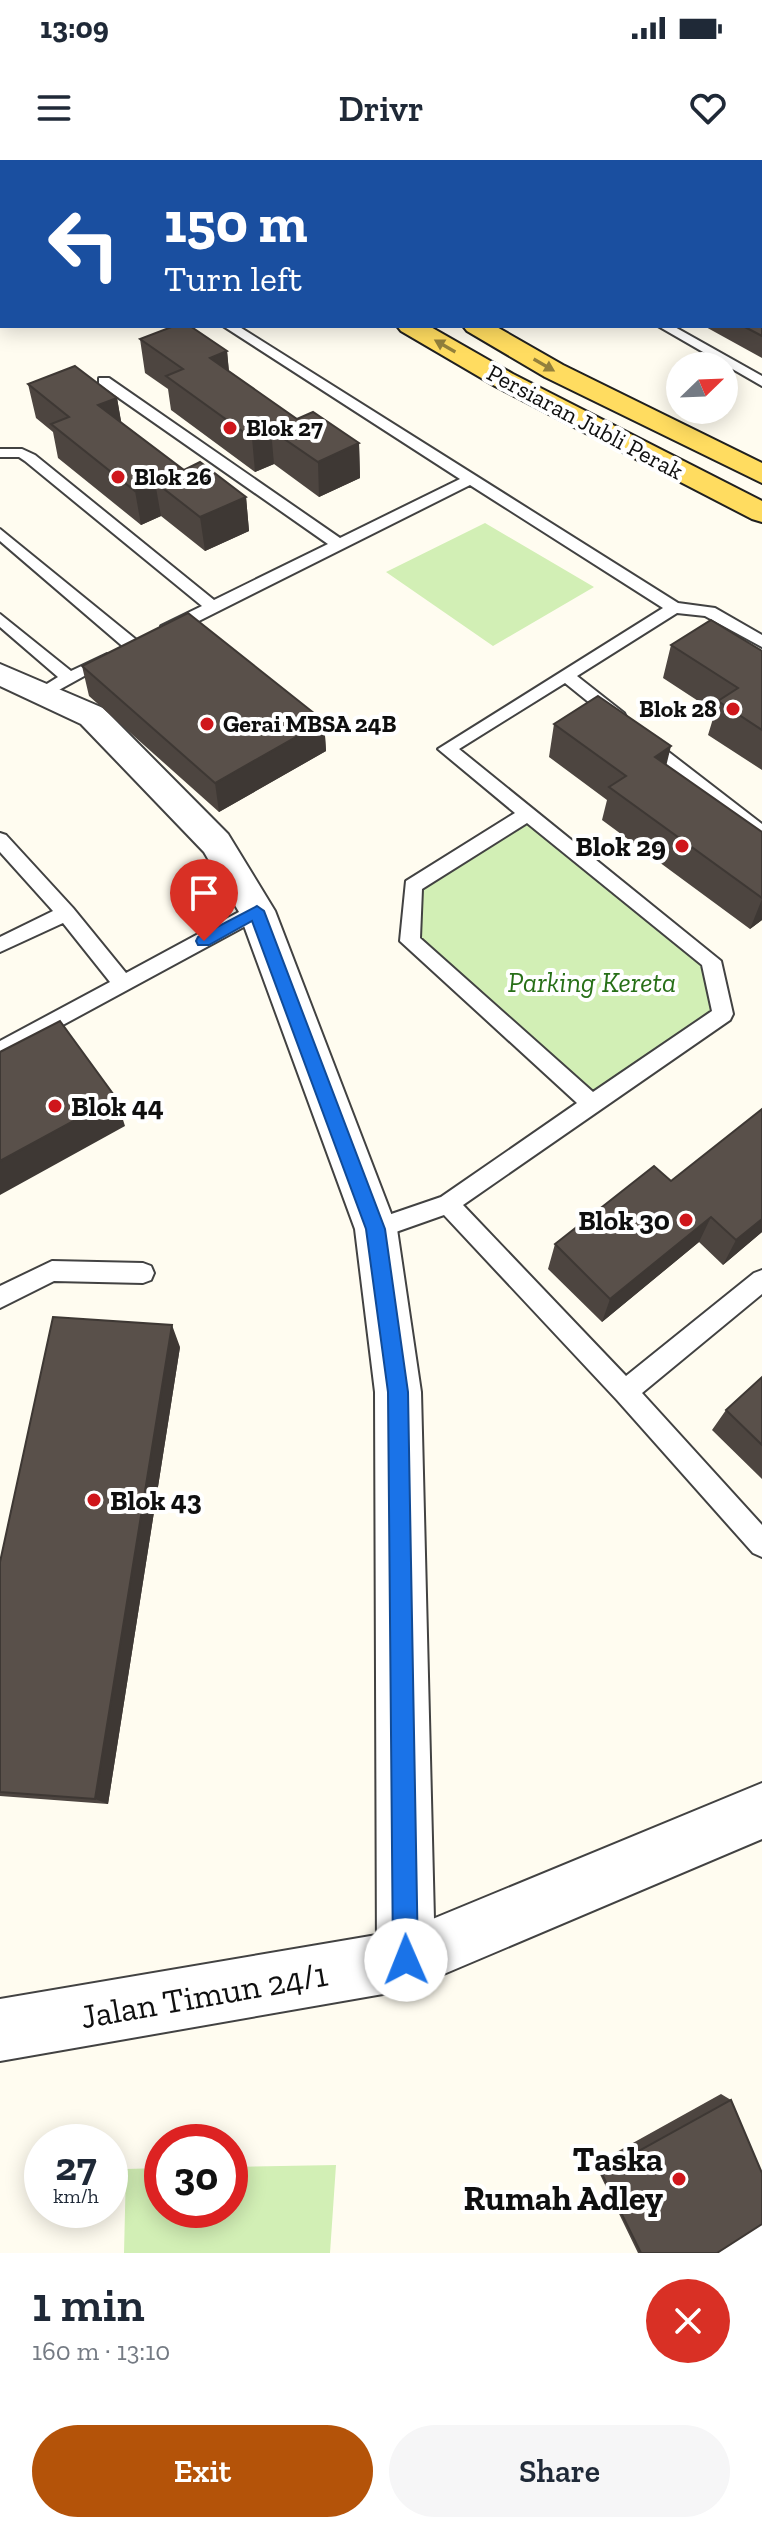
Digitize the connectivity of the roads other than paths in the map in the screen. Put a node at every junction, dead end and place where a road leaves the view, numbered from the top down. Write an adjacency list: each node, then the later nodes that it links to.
1 (232, 328): 9 (lane)
2 (413, 328): 10 (main road, Persiaran Jubli Perak, one-way to 2)
3 (479, 328): 8 (main road, Persiaran Jubli Perak, one-way to 8)
4 (668, 328): 6 (lane)
5 (104, 381): 12 (lane)
6 (762, 382)
7 (0, 453): 13 (lane)
8 (762, 474)
9 (470, 479): 12 (lane); 14 (lane)
10 (762, 513)
11 (0, 533): 17 (lane)
12 (339, 544): 13 (lane)
13 (213, 607): 17 (lane)
14 (674, 608): 16 (lane); 19 (lane)
15 (0, 619): 20 (lane)
16 (762, 642)
17 (133, 646): 20 (lane)
18 (0, 674): 20 (street)
19 (566, 675): 21 (lane); 22 (lane)
20 (55, 685): 24 (street)
21 (528, 814): 29 (lane); 29 (lane)
22 (762, 834)
23 (0, 840): 25 (lane)
24 (257, 911): 27 (lane); 31 (street)
25 (66, 913): 26 (lane); 27 (lane)
26 (0, 945)
27 (124, 985): 28 (lane)
28 (0, 1051)
29 (592, 1104): 30 (lane)
30 (448, 1204): 31 (lane); 35 (lane)
31 (376, 1229): 38 (street)
32 (143, 1273): 34 (lane)
33 (762, 1280): 35 (lane)
34 (0, 1298)
35 (625, 1392): 36 (lane)
36 (762, 1544)
37 (762, 1811): 38 (street, Jalan Timun 24/1)
38 (406, 1960): 39 (street, Jalan Timun 24/1)
39 (0, 2030)
40 (762, 2237): 41 (street)
41 (736, 2253)

